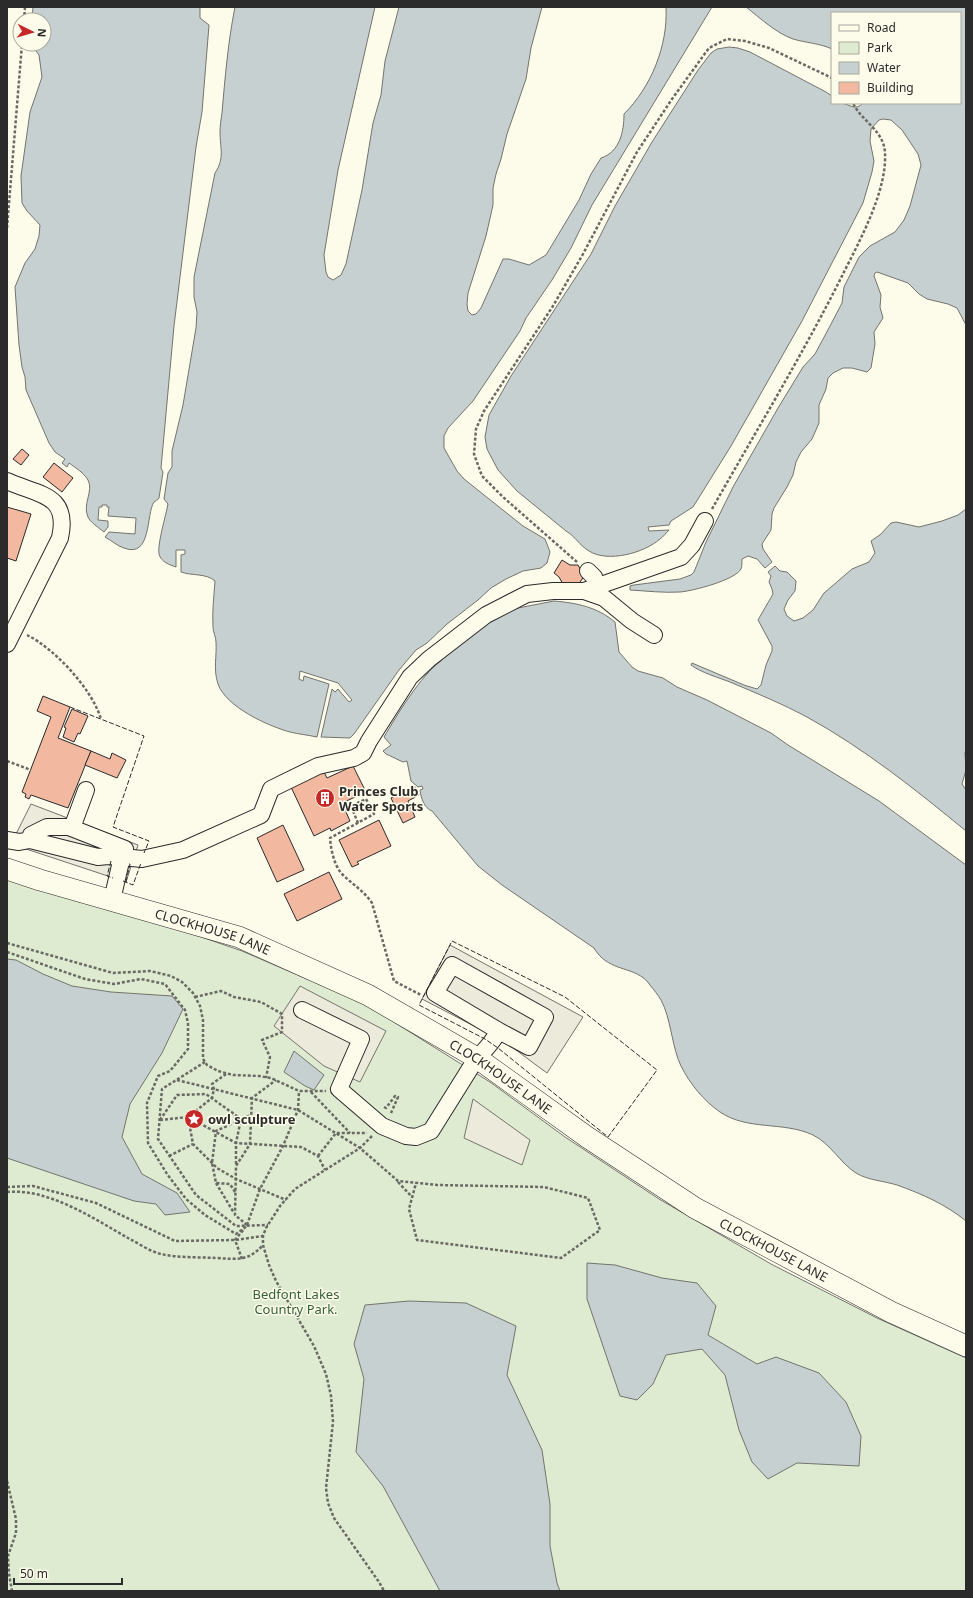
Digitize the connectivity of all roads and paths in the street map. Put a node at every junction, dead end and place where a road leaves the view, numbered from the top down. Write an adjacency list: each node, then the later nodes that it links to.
1 (21, 52): 4 (path)
2 (831, 78): 7 (path)
3 (853, 104): 6 (path)
4 (7, 228)
5 (7, 481): 11 (lane)
6 (705, 521): 8 (lane)
7 (588, 571): 9 (lane)
8 (624, 576): 9 (lane); 10 (lane)
9 (591, 588): 10 (lane); 22 (lane)
10 (617, 608): 12 (lane)
11 (14, 629): 13 (lane); 14 (path)
12 (654, 635)
13 (7, 644)
14 (101, 719)
15 (7, 761): 16 (path)
16 (30, 770)
17 (86, 790): 19 (lane)
18 (358, 823): 18 (path); 27 (path)
19 (72, 828): 21 (lane); 22 (lane)
20 (7, 840): 21 (lane)
21 (30, 840): 22 (lane)
22 (122, 857): 24 (lane)
23 (7, 869): 24 (main road, CLOCKHOUSE LANE)
24 (112, 900): 31 (main road, CLOCKHOUSE LANE)
25 (7, 943): 28 (path)
26 (7, 952): 74 (path)
27 (435, 993): 30 (lane); 30 (lane)
28 (195, 997): 32 (path); 34 (path)
29 (302, 1010): 38 (lane)
30 (499, 1031): 31 (lane)
31 (477, 1058): 38 (lane); 80 (main road, CLOCKHOUSE LANE)
32 (205, 1062): 33 (path); 35 (path)
33 (226, 1073): 34 (path); 37 (path)
34 (266, 1078): 36 (path)
35 (177, 1080): 37 (path); 49 (path)
36 (276, 1080): 39 (path); 43 (path)
37 (214, 1089): 42 (path); 43 (path)
38 (339, 1090): 40 (path)
39 (299, 1091): 40 (path); 44 (path)
40 (310, 1091): 52 (path)
41 (395, 1096): 45 (path)
42 (212, 1098): 47 (path); 48 (path); 49 (path)
43 (252, 1098): 44 (path); 46 (path)
44 (298, 1110): 51 (path); 56 (path)
45 (390, 1114)
46 (251, 1115): 48 (path); 55 (path)
47 (188, 1117): 49 (path); 50 (path); 54 (path)
48 (240, 1119): 50 (path); 53 (path)
49 (160, 1120): 58 (path)
50 (216, 1131): 53 (path); 60 (path)
51 (336, 1133): 52 (path); 57 (path); 59 (path)
52 (350, 1133): 57 (path)
53 (236, 1143): 55 (path); 61 (path)
54 (194, 1144): 58 (path); 60 (path)
55 (250, 1144): 56 (path); 61 (path)
56 (283, 1146): 59 (path); 68 (path)
57 (360, 1148): 62 (path); 64 (path)
58 (169, 1156): 74 (path)
59 (318, 1156): 62 (path)
60 (212, 1163): 63 (path); 65 (path)
61 (236, 1166): 63 (path)
62 (325, 1170): 72 (path)
63 (236, 1179): 68 (path); 70 (path)
64 (398, 1181): 66 (path); 71 (path)
65 (216, 1183): 70 (path); 73 (path)
66 (416, 1183): 71 (path); 71 (path)
67 (7, 1188): 77 (path)
68 (260, 1189): 72 (path); 74 (path)
69 (7, 1192): 79 (path)
70 (236, 1193): 73 (path)
71 (412, 1198)
72 (286, 1200): 75 (path)
73 (235, 1215): 74 (path)
74 (247, 1226): 75 (path); 77 (path)
75 (268, 1226): 76 (path)
76 (263, 1236): 77 (path); 78 (path)
77 (235, 1240): 79 (path)
78 (263, 1245): 79 (path); 83 (path)
79 (242, 1259)
80 (966, 1346)
81 (7, 1481): 82 (path)
82 (12, 1591)
83 (384, 1591)

